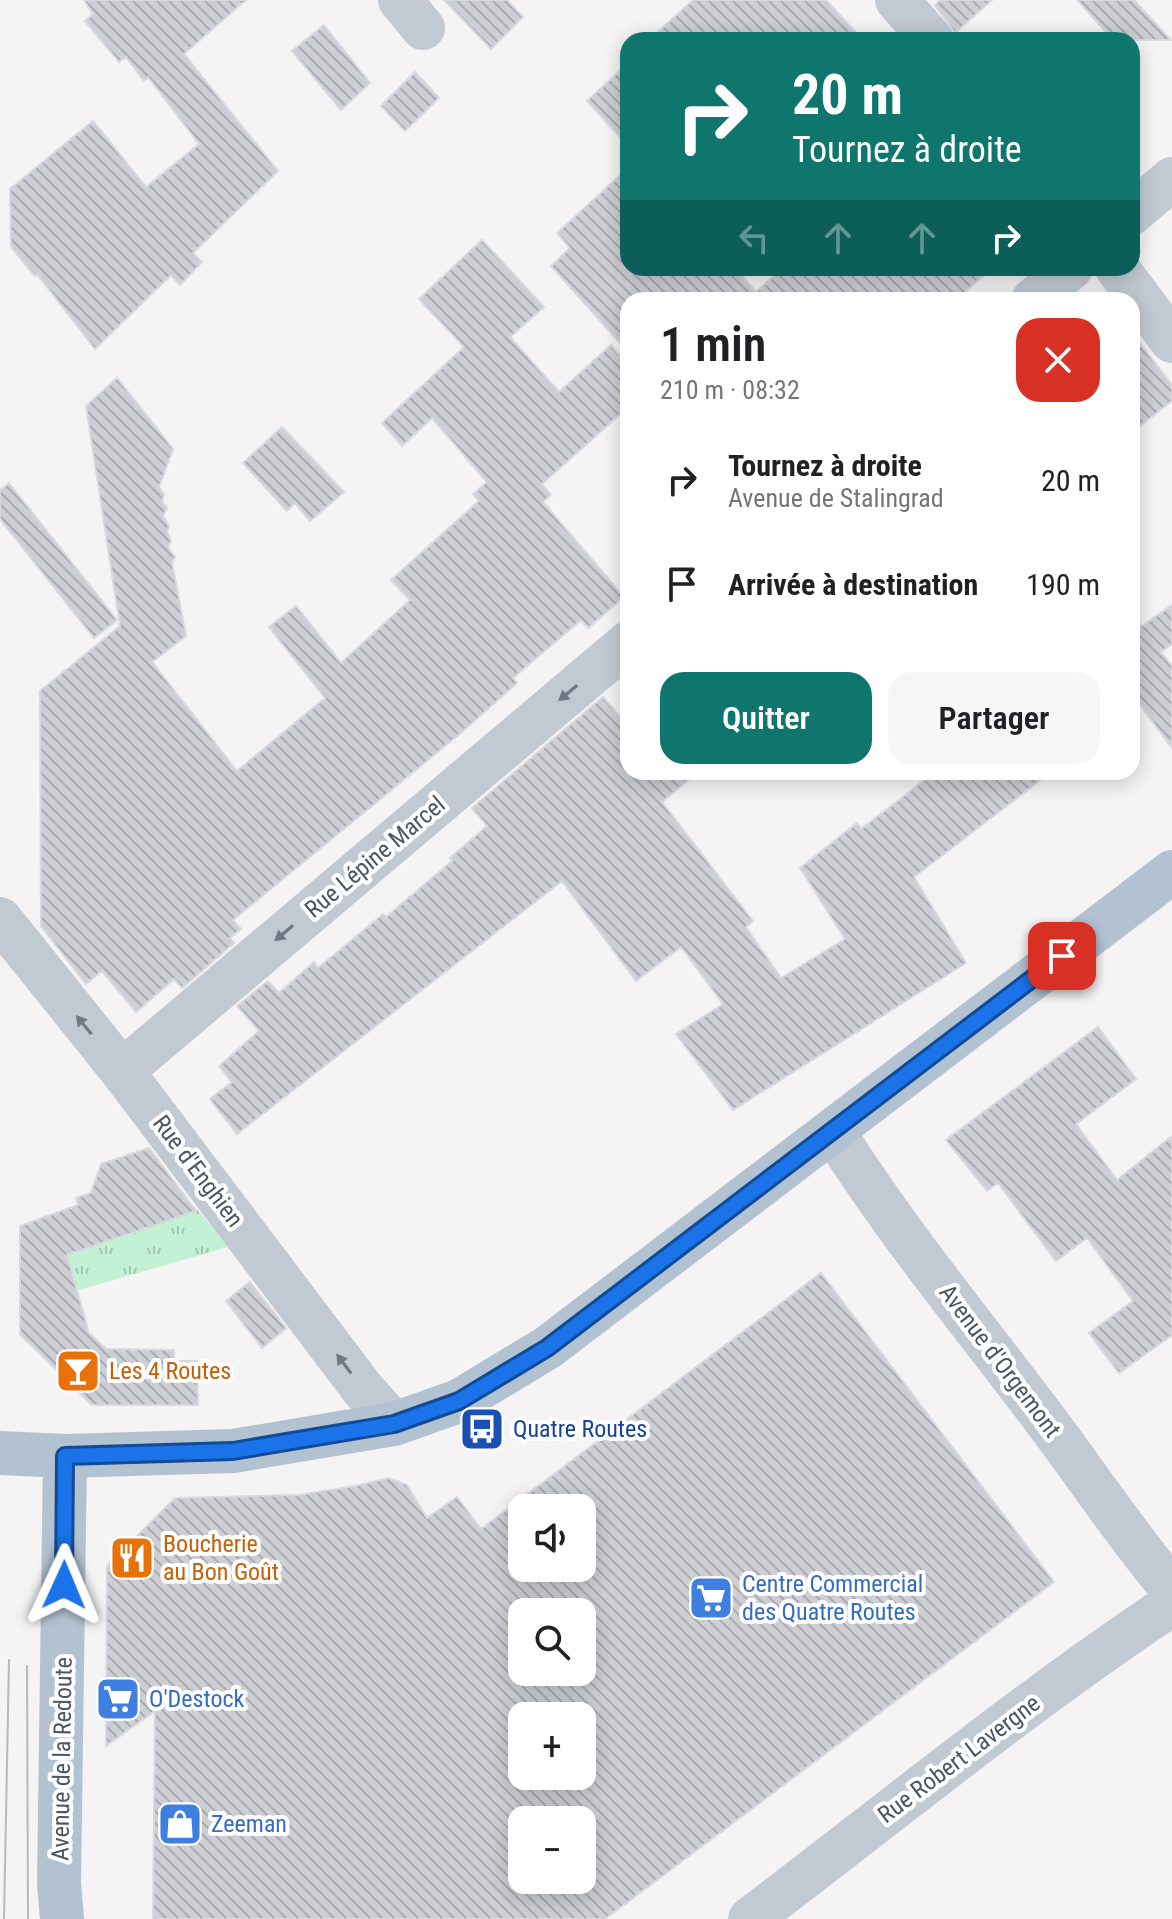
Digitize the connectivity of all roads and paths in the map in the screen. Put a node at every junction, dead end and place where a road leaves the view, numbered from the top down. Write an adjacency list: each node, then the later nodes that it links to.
1 (897, 0): 2 (street)
2 (925, 32)
3 (1172, 179): 4 (street)
4 (1140, 206)
5 (1062, 276): 7 (street)
6 (1123, 276): 8 (street)
7 (1042, 292)
8 (1135, 292)
9 (1140, 299): 10 (street)
10 (1172, 341)
11 (620, 650): 14 (street, Rue Lépine Marcel, one-way to 14)
12 (1172, 872): 15 (main road)
13 (0, 919): 14 (street, Rue d'Enghien, one-way to 13)
14 (122, 1071): 16 (street, Rue d'Enghien, one-way to 14)
15 (833, 1131): 16 (main road); 19 (street, Avenue d'Orgemont)
16 (394, 1424): 18 (main road)
17 (0, 1453): 18 (main road)
18 (65, 1456): 21 (main road, Avenue de la Redoute)
19 (1172, 1589)
20 (1172, 1604): 22 (street, Rue Robert Lavergne)
21 (62, 1919)
22 (750, 1919)

